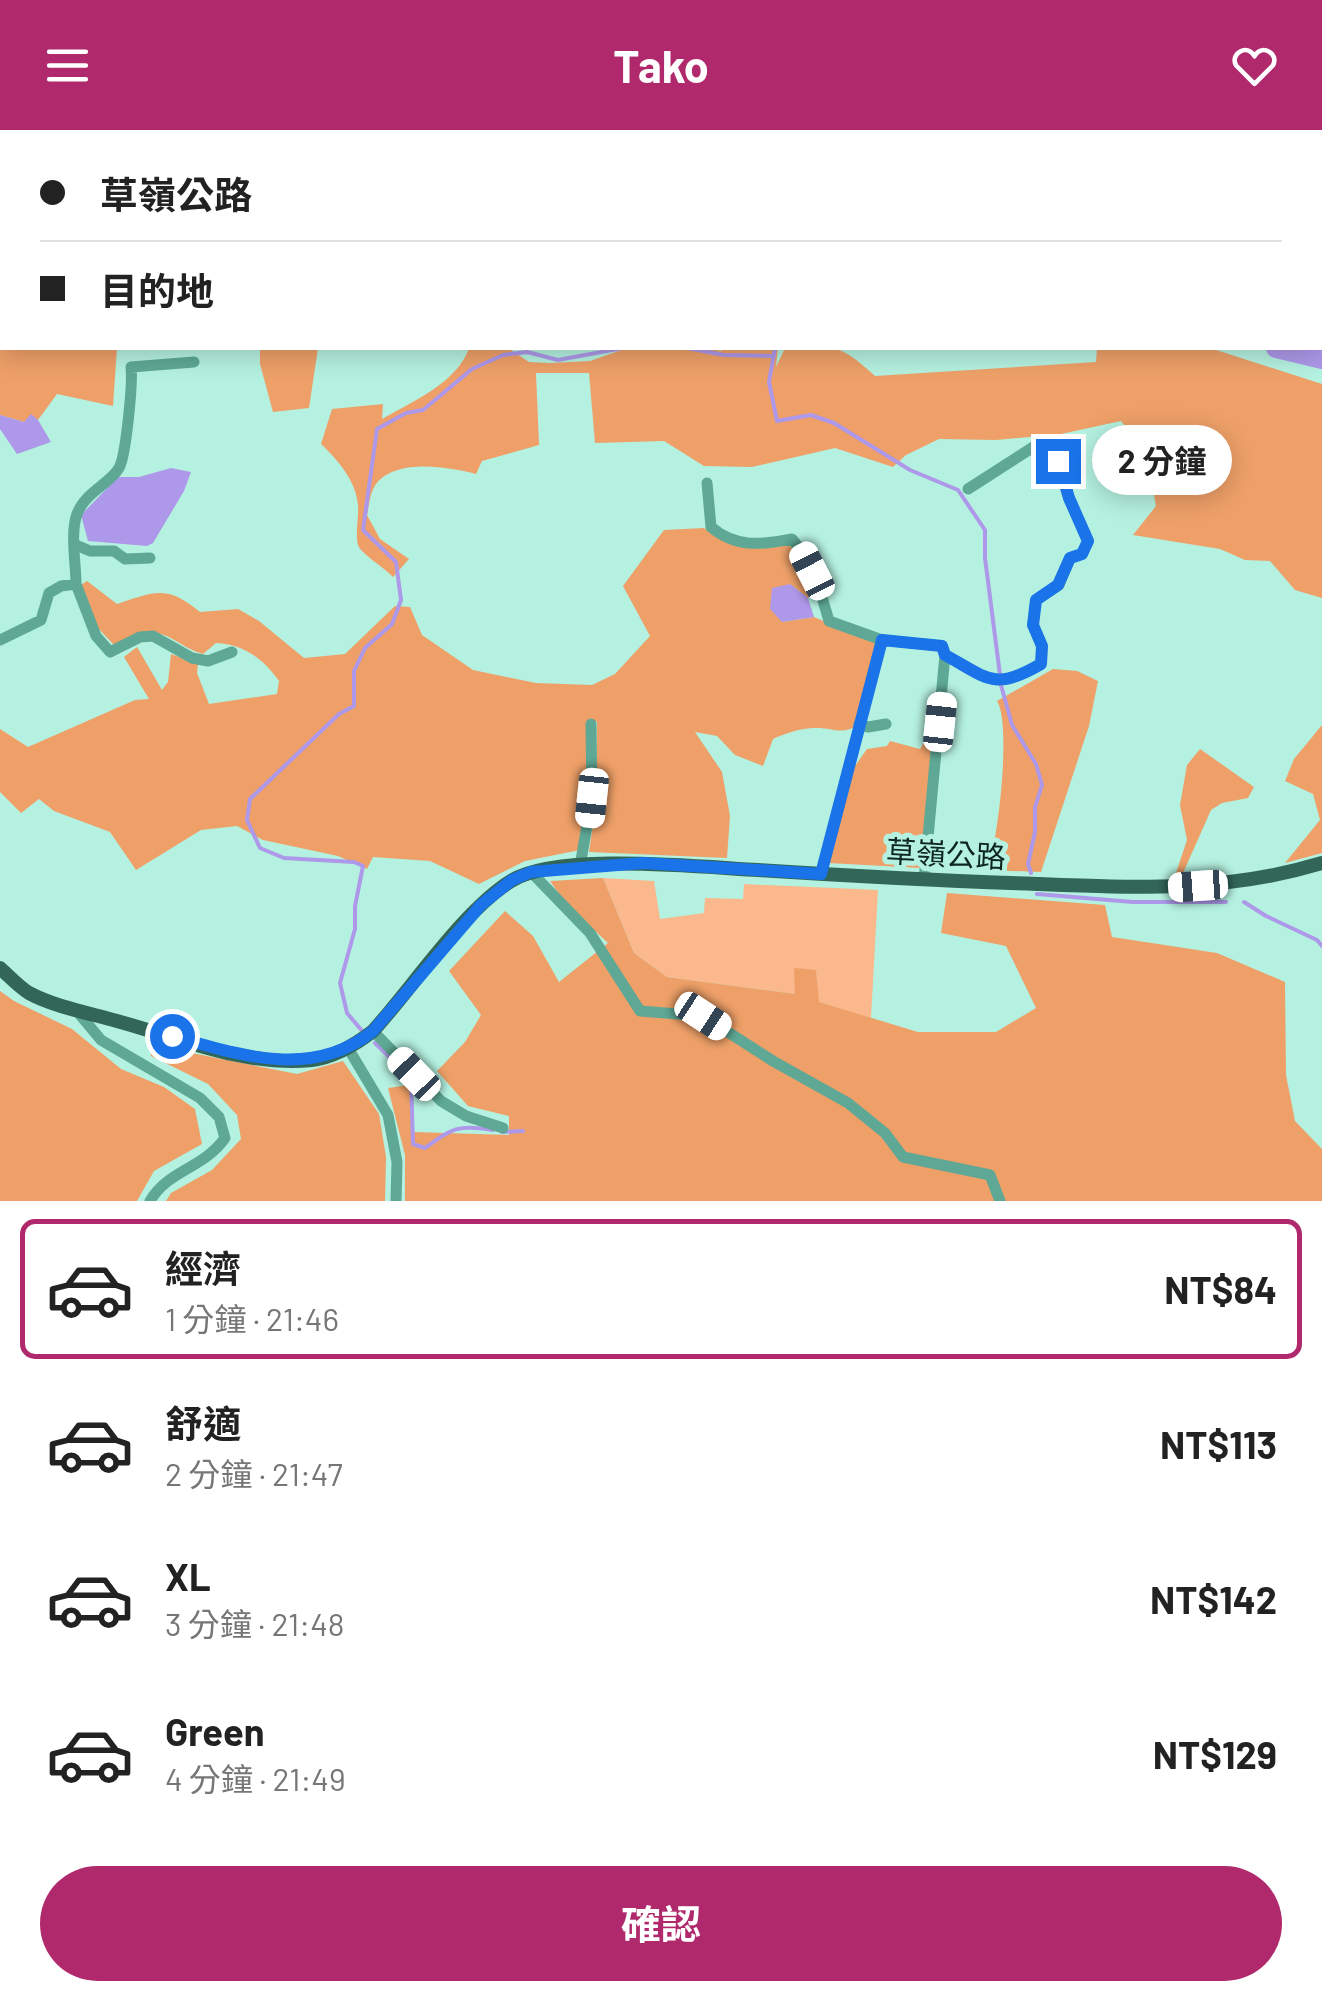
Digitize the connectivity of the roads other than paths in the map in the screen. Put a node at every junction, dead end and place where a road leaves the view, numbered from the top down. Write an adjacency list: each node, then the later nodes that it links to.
1 (194, 362): 4 (street)
2 (707, 483): 8 (street)
3 (968, 488): 10 (street)
4 (76, 546): 5 (street); 6 (street)
5 (150, 558)
6 (76, 584): 7 (street); 9 (street)
7 (0, 640)
8 (882, 640): 10 (street); 12 (street)
9 (232, 652)
10 (945, 655): 18 (street)
11 (591, 724): 15 (street)
12 (859, 724): 13 (street); 17 (street)
13 (886, 724)
14 (1322, 863): 18 (main road, 草嶺公路)
15 (580, 866): 16 (main road, 草嶺公路); 17 (main road, 草嶺公路)
16 (531, 872): 21 (main road, 草嶺公路); 26 (street)
17 (821, 874): 18 (main road, 草嶺公路)
18 (924, 880)
19 (0, 968): 20 (main road, 草嶺公路)
20 (76, 1010): 22 (main road, 草嶺公路); 24 (street)
21 (373, 1031): 22 (main road, 草嶺公路); 23 (street)
22 (348, 1048): 25 (street)
23 (503, 1128)
24 (150, 1201)
25 (396, 1201)
26 (1000, 1201)

